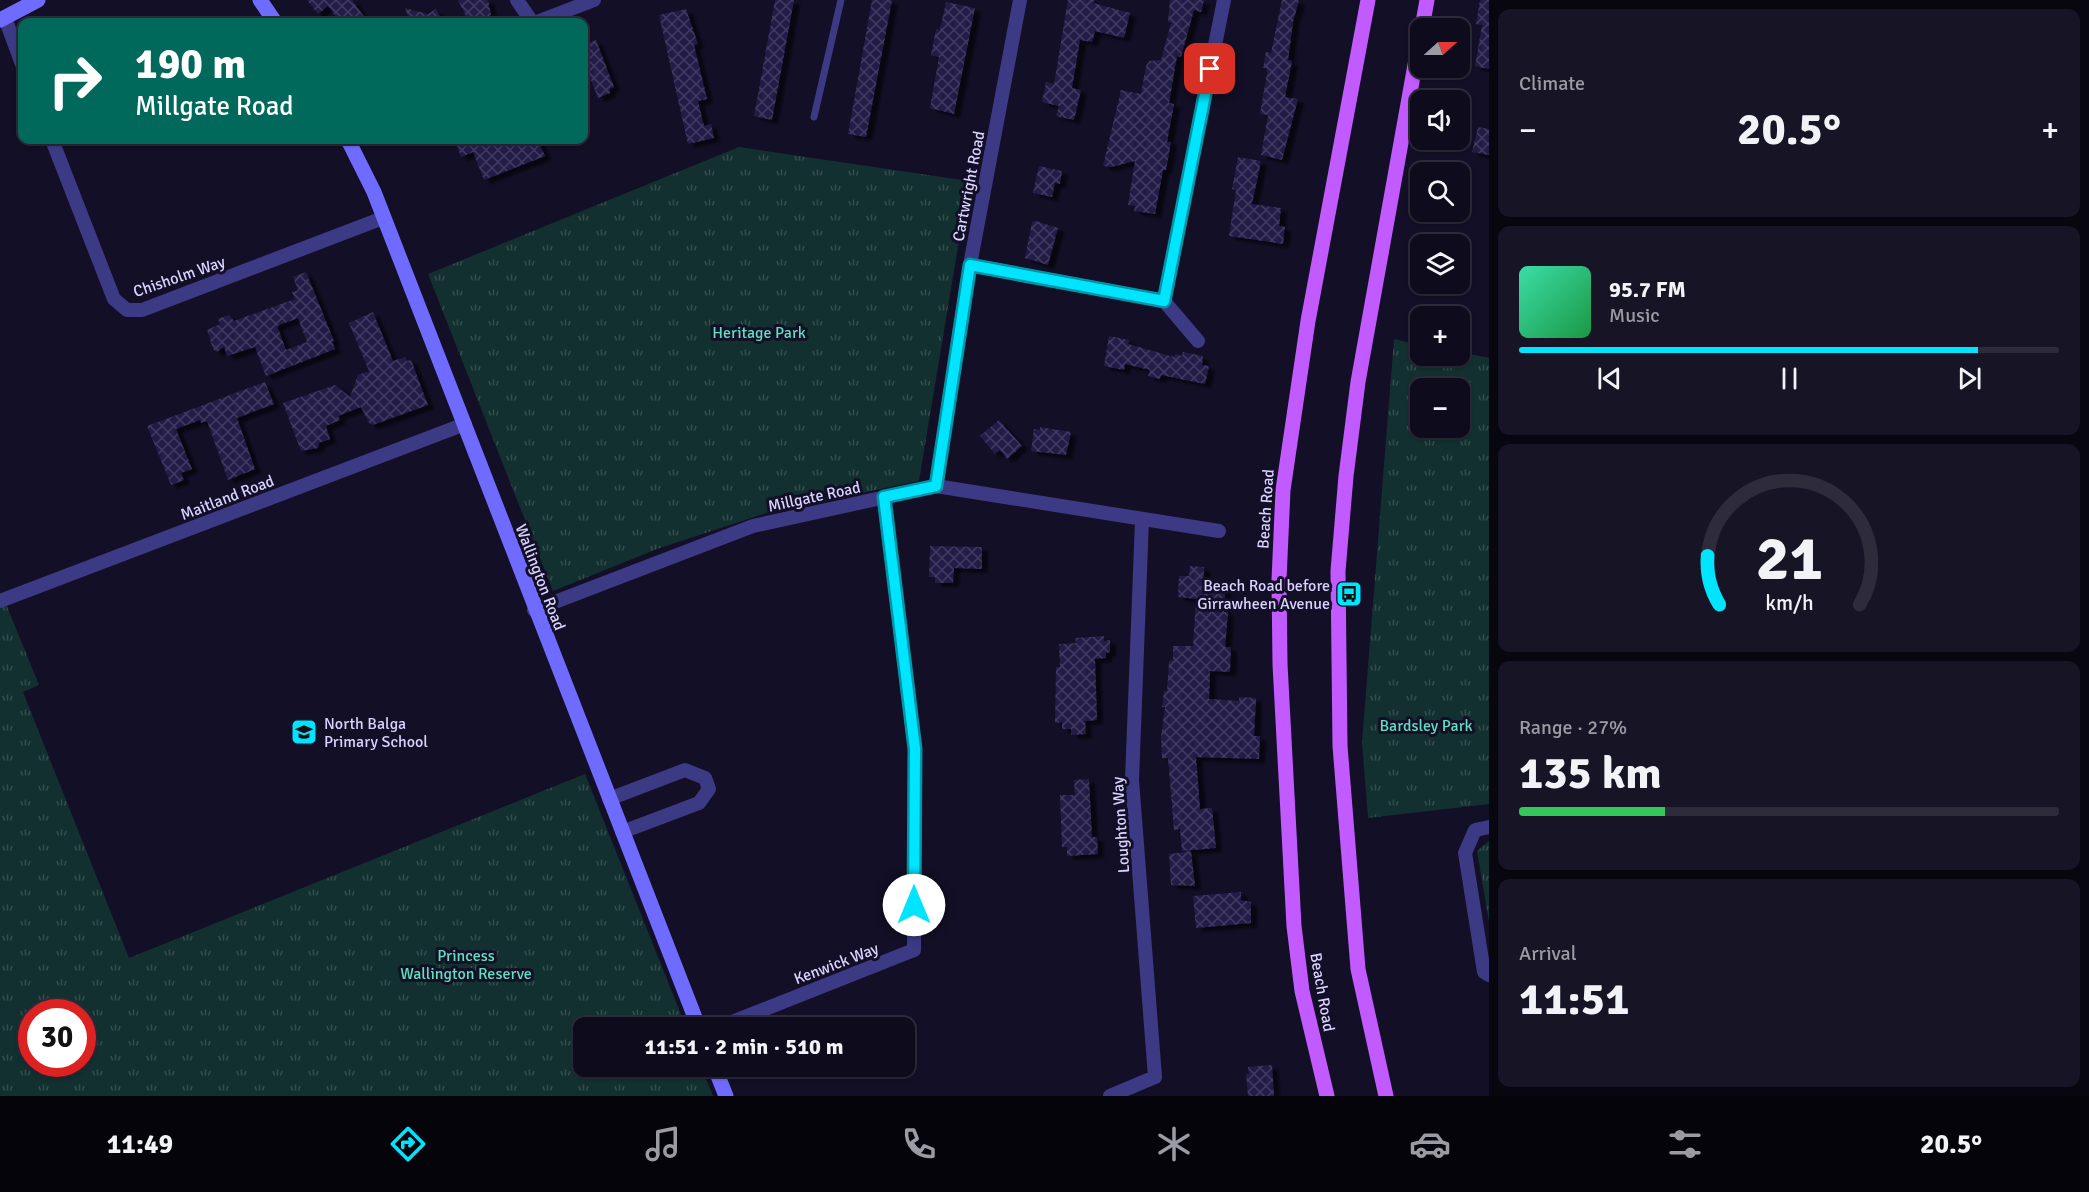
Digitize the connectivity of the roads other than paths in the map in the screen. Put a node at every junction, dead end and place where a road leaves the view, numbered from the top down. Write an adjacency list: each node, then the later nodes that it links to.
1 (38, 0): 14 (street)
2 (260, 0): 10 (street)
3 (517, 0): 11 (street)
4 (594, 0): 12 (street)
5 (841, 0): 17 (lane)
6 (1020, 0): 21 (street, Cartwright Road)
7 (1224, 0): 22 (street)
8 (1368, 0): 40 (main road, Beach Road)
9 (1427, 0): 13 (main road)
10 (273, 18)
11 (531, 18)
12 (545, 18)
13 (1424, 18)
14 (2, 19): 15 (street)
15 (18, 54)
16 (1413, 78): 41 (main road)
17 (814, 117)
18 (54, 144): 20 (street, Chisholm Way)
19 (350, 144): 20 (street, Wallington Road)
20 (383, 218): 24 (street, Wallington Road)
21 (970, 265): 22 (street); 25 (street, Cartwright Road)
22 (1164, 301): 23 (street)
23 (1198, 341)
24 (465, 424): 29 (street, Maitland Road); 30 (street, Wallington Road)
25 (936, 486): 26 (street, Millgate Road); 27 (street, Millgate Road)
26 (884, 497): 30 (street, Millgate Road); 36 (street, Kenwick Way)
27 (1142, 520): 28 (street, Millgate Road); 39 (street, Loughton Way)
28 (1219, 531)
29 (0, 601)
30 (534, 610): 31 (street, Wallington Road)
31 (609, 799): 33 (street, Wallington Road); 33 (street)
32 (1489, 827): 34 (street)
33 (622, 832): 35 (street, Wallington Road)
34 (1489, 975)
35 (695, 1017)
36 (745, 1017)
37 (718, 1077): 38 (street)
38 (726, 1096)
39 (1110, 1096)
40 (1327, 1096)
41 (1386, 1096)

